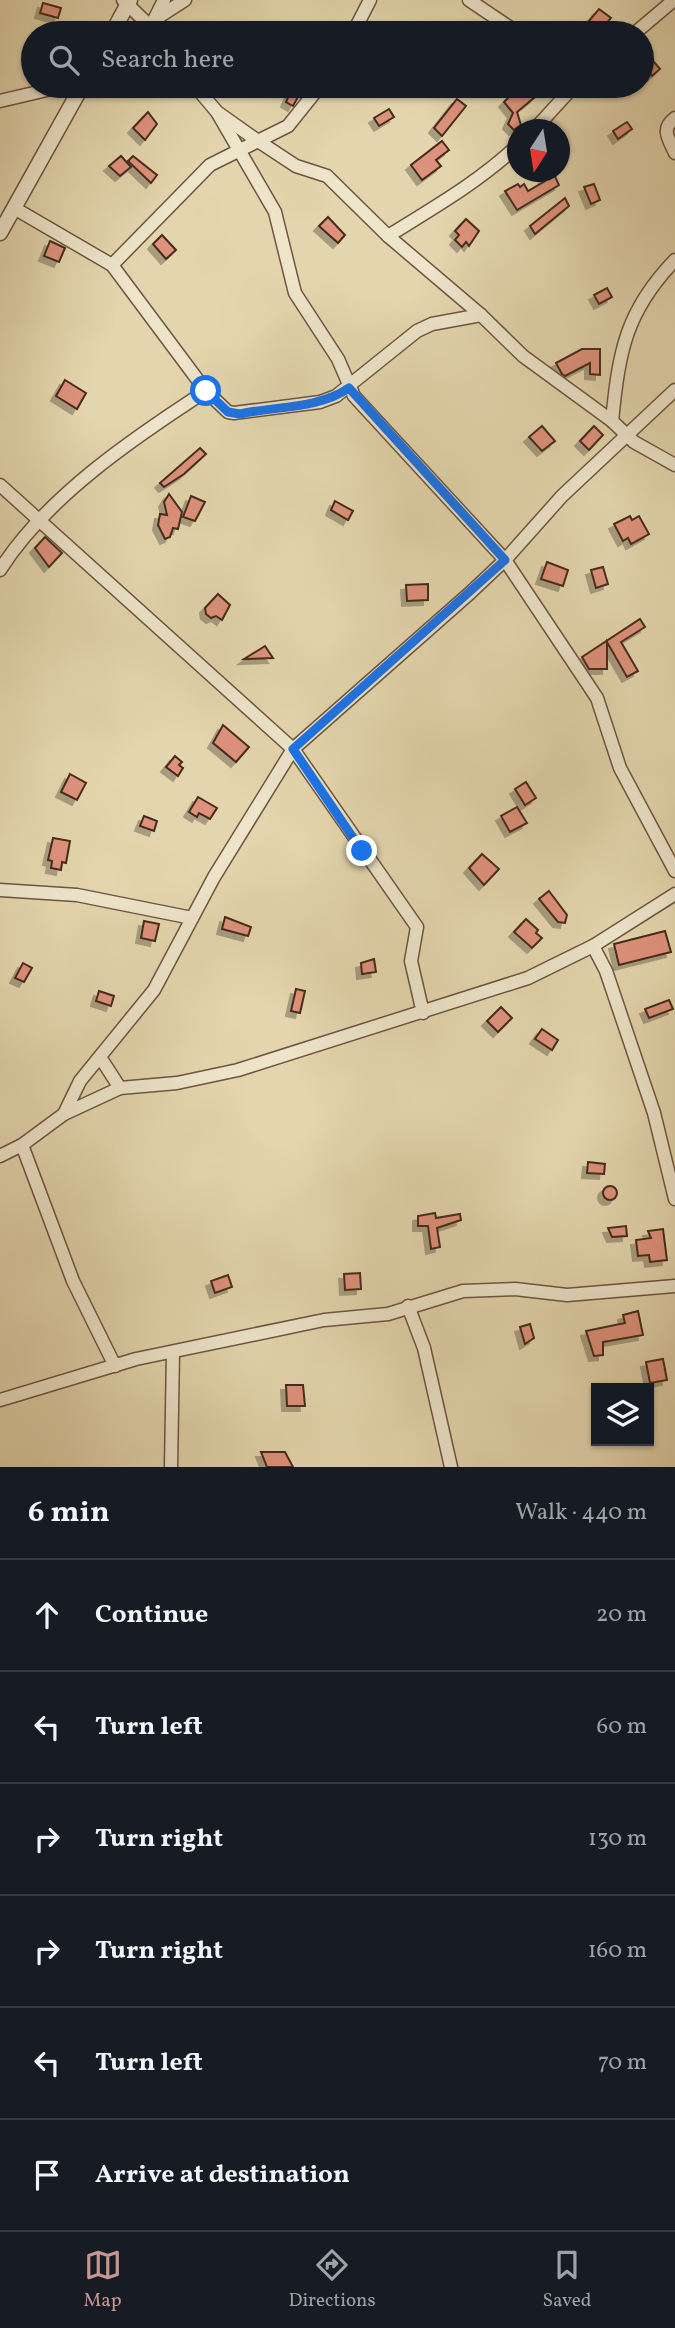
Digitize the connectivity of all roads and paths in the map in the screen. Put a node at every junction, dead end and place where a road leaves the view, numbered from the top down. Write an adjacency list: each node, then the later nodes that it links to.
1 (164, 0): 9 (street)
2 (185, 0): 10 (street)
3 (370, 0): 11 (street)
4 (469, 0): 12 (street)
5 (674, 0): 13 (street)
6 (127, 2): 7 (street); 8 (street)
7 (118, 21)
8 (148, 21)
9 (156, 21)
10 (160, 21)
11 (359, 21)
12 (500, 21)
13 (649, 21)
14 (21, 96): 19 (street)
15 (75, 98): 27 (street)
16 (205, 98): 20 (street)
17 (311, 98): 23 (street)
18 (563, 98): 22 (street)
19 (0, 101)
20 (217, 112): 23 (street); 24 (street)
21 (675, 118): 25 (street)
22 (544, 119)
23 (258, 142): 24 (street); 29 (street)
24 (237, 149): 31 (street); 33 (street)
25 (675, 153)
26 (507, 155): 29 (street)
27 (14, 208): 28 (street); 31 (street)
28 (0, 233)
29 (388, 236): 32 (street)
30 (675, 260): 36 (street)
31 (112, 265): 35 (street)
32 (481, 314): 33 (street); 36 (street)
33 (349, 388): 35 (street); 41 (street)
34 (675, 390): 37 (street)
35 (206, 391): 40 (street)
36 (612, 421): 37 (street)
37 (629, 436): 38 (street); 41 (street)
38 (675, 465)
39 (0, 485): 40 (street)
40 (41, 520): 42 (street); 43 (street)
41 (505, 560): 43 (street); 44 (street)
42 (0, 570)
43 (293, 749): 47 (street); 49 (street)
44 (675, 871)
45 (0, 890): 47 (street)
46 (675, 894): 48 (street)
47 (192, 918): 50 (street)
48 (593, 946): 49 (street); 55 (street)
49 (423, 1013): 51 (street)
50 (100, 1057): 51 (street); 52 (street)
51 (120, 1088): 52 (street)
52 (64, 1114): 53 (street)
53 (22, 1145): 54 (street); 59 (street)
54 (0, 1156)
55 (675, 1199)
56 (675, 1286): 57 (street)
57 (408, 1306): 58 (street); 62 (street)
58 (173, 1352): 59 (street); 61 (street)
59 (115, 1366): 60 (street)
60 (0, 1400)
61 (171, 1467)
62 (451, 1467)

